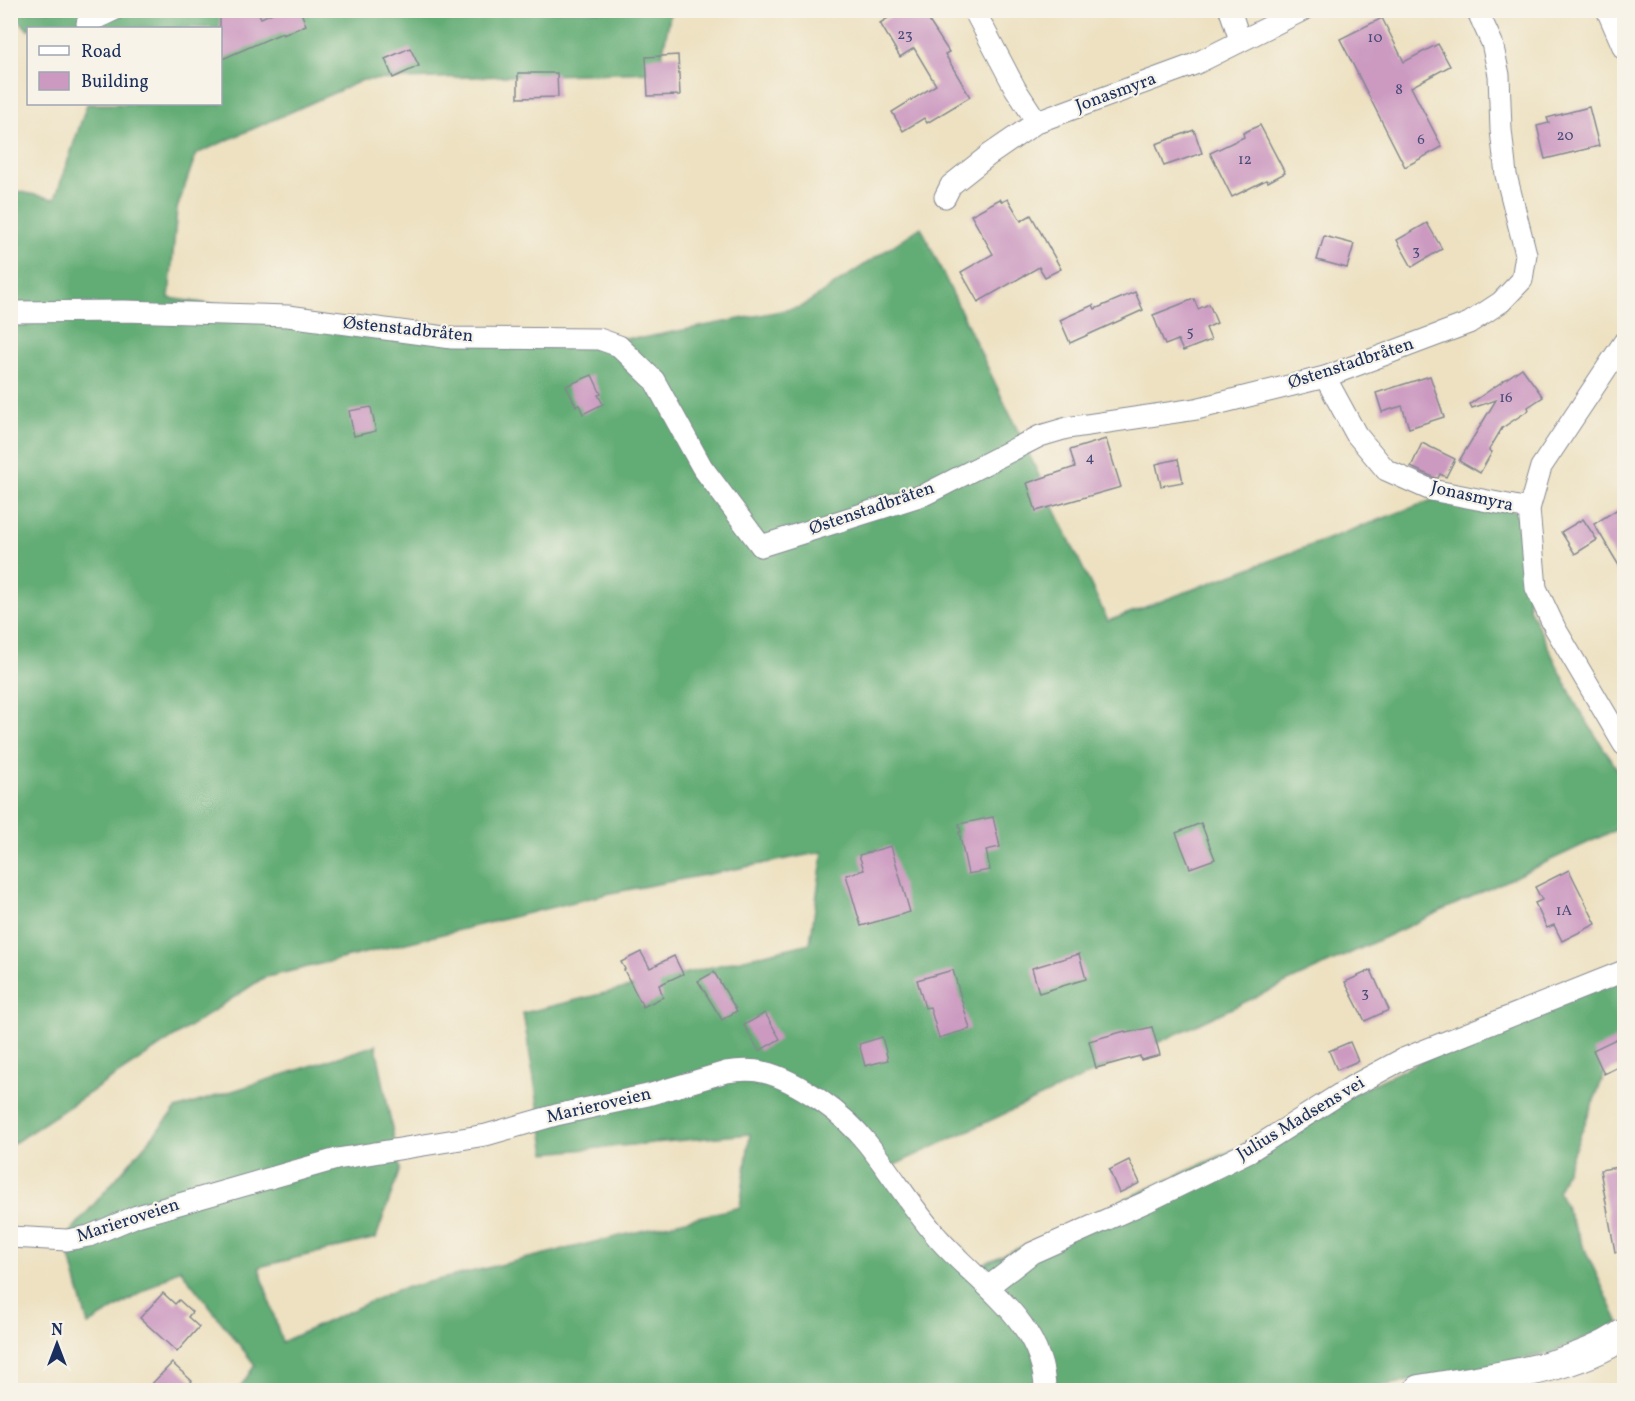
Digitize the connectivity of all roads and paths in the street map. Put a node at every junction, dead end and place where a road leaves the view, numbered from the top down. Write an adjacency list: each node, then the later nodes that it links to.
1 (114, 10): 7 (street)
2 (974, 10): 10 (street)
3 (1230, 10): 8 (street)
4 (1303, 10): 8 (street, Jonasmyra)
5 (1477, 10): 14 (street, Østenstadbråten)
6 (1607, 10): 9 (street)
7 (87, 22)
8 (1240, 40): 10 (street, Jonasmyra)
9 (1624, 49)
10 (1037, 122): 11 (street, Jonasmyra)
11 (945, 197)
12 (10, 312): 14 (street, Østenstadbråten)
13 (1624, 342): 15 (street, Jonasmyra)
14 (1325, 377): 15 (street, Jonasmyra)
15 (1528, 509): 16 (street, Jonasmyra)
16 (1624, 746)
17 (1624, 971): 19 (street, Julius Madsens vei)
18 (10, 1237): 19 (street, Marieroveien)
19 (988, 1286): 22 (street, Marieroveien)
20 (1624, 1334): 21 (main road)
21 (1468, 1386): 23 (main road)
22 (1045, 1390)
23 (1419, 1390)

